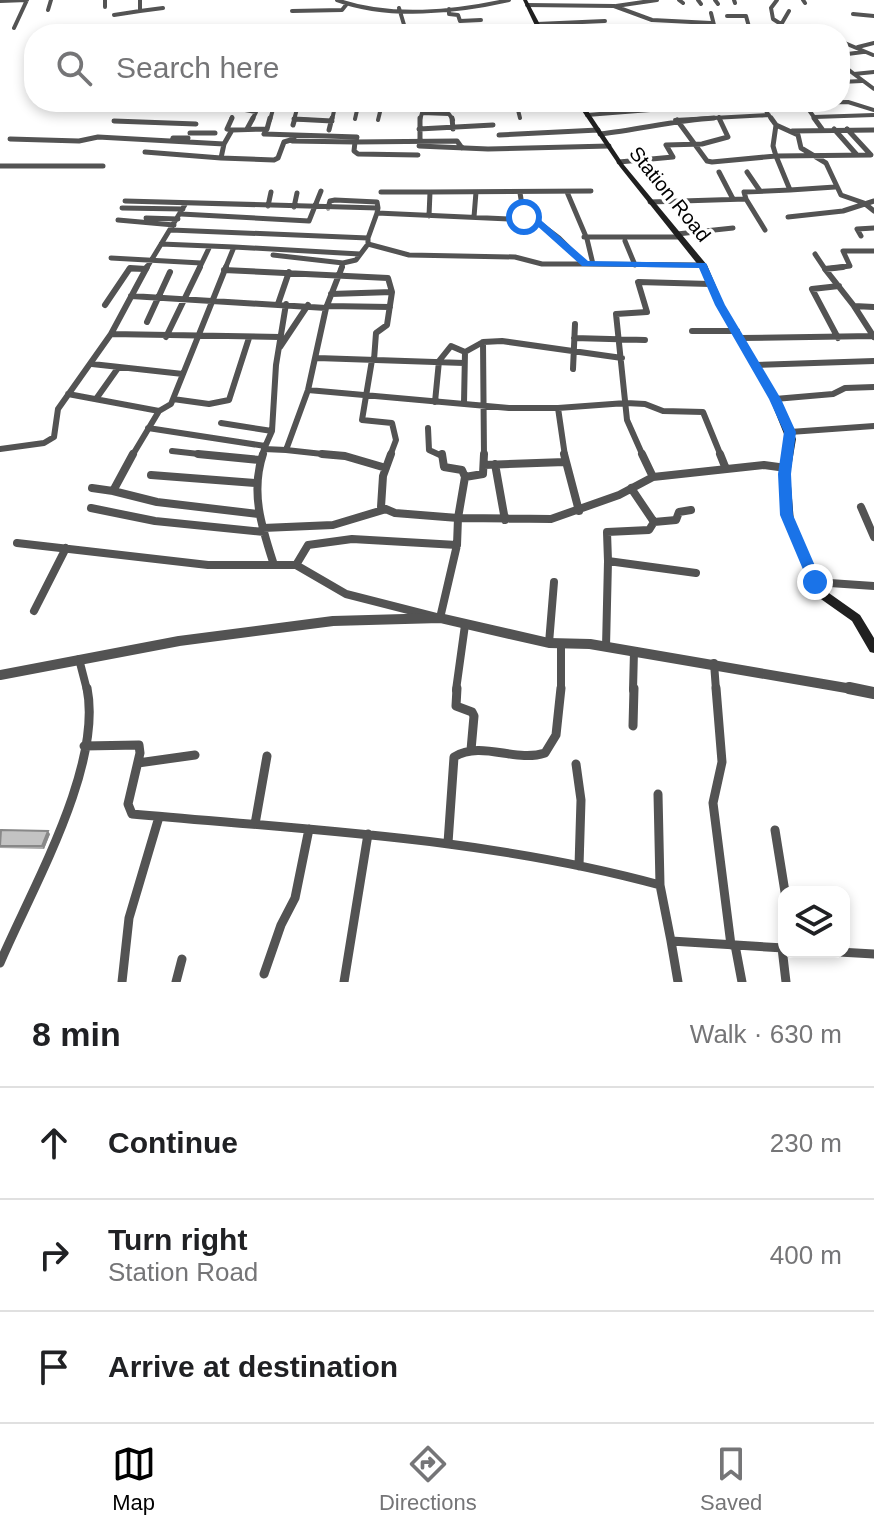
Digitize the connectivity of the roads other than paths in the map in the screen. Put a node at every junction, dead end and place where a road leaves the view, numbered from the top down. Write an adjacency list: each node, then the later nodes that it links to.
1 (28, 0): 10 (street); 44 (street)
2 (51, 0): 22 (street)
3 (105, 0): 15 (street)
4 (140, 0): 23 (street)
5 (337, 0): 13 (street)
6 (483, 0): 12 (street)
7 (509, 0): 12 (street)
8 (657, 0): 14 (street)
9 (777, 0): 42 (street)
10 (2, 1): 21 (street)
11 (526, 2): 17 (street); 36 (main road)
12 (492, 4): 16 (street); 25 (street)
13 (346, 5): 19 (street); 24 (street)
14 (614, 6): 17 (street); 32 (street)
15 (105, 7)
16 (481, 7): 20 (street); 20 (street)
17 (605, 7): 33 (street)
18 (163, 8): 23 (street)
19 (399, 8): 20 (street); 35 (street)
20 (449, 9)
21 (0, 10)
22 (48, 10)
23 (140, 11): 29 (street)
24 (292, 11)
25 (497, 11)
26 (789, 11): 43 (street)
27 (711, 13): 40 (street)
28 (853, 14): 31 (street)
29 (114, 15)
30 (727, 16): 41 (street)
31 (874, 16)
32 (652, 20): 38 (street); 39 (street)
33 (605, 21): 34 (street); 37 (street)
34 (578, 23): 36 (street)
35 (404, 24)
36 (537, 24)
37 (607, 24)
38 (653, 24)
39 (687, 24)
40 (713, 24)
41 (748, 24)
42 (779, 24)
43 (784, 24)
44 (14, 28)
45 (874, 43): 47 (street)
46 (850, 44): 47 (street)
47 (858, 47): 48 (street)
48 (865, 51): 49 (street); 50 (street)
49 (850, 53)
50 (873, 55)
51 (850, 71): 53 (street)
52 (874, 72): 53 (street)
53 (854, 74): 54 (street)
54 (863, 81): 55 (street); 56 (street)
55 (850, 82)
56 (874, 89)
57 (850, 103): 71 (street)
58 (256, 112): 86 (street)
59 (272, 112): 87 (street)
60 (296, 112): 82 (street)
61 (334, 112): 82 (street)
62 (356, 112): 78 (street)
63 (380, 112): 79 (street)
64 (518, 112): 77 (street)
65 (585, 112): 97 (main road, Station Road)
66 (666, 112): 80 (street)
67 (767, 112): 72 (street)
68 (810, 112): 76 (street)
69 (843, 112): 73 (street)
70 (422, 113): 88 (street); 89 (street)
71 (874, 113): 73 (street)
72 (769, 115): 75 (street); 84 (street)
73 (846, 115): 76 (street); 85 (street)
74 (232, 117): 93 (street)
75 (719, 117): 80 (street); 106 (street)
76 (814, 117): 90 (street)
77 (520, 118)
78 (355, 119)
79 (378, 120)
80 (675, 120): 97 (street); 106 (street)
81 (114, 121): 102 (street)
82 (332, 121): 94 (street)
83 (493, 125): 89 (street)
84 (776, 125): 96 (street); 113 (street)
85 (857, 128): 92 (street); 95 (street)
86 (247, 129): 87 (street); 93 (street)
87 (267, 129): 99 (street)
88 (419, 129): 89 (street); 108 (street)
89 (453, 129)
90 (822, 129): 91 (street); 96 (street)
91 (834, 129): 92 (street); 111 (street)
92 (847, 129): 112 (street)
93 (232, 130): 107 (street)
94 (329, 130)
95 (874, 130)
96 (790, 131): 114 (street)
97 (599, 132): 100 (street); 109 (main road, Station Road)
98 (215, 133): 102 (street)
99 (296, 135): 104 (street); 105 (street)
100 (499, 135)
101 (139, 136): 102 (street)
102 (188, 138): 103 (street); 107 (street)
103 (10, 139)
104 (292, 141): 105 (street); 115 (street)
105 (355, 142): 108 (street); 108 (street)
106 (694, 143): 113 (street); 116 (street)
107 (224, 144): 115 (street)
108 (420, 144): 109 (street)
109 (609, 146): 116 (main road, Station Road)
110 (145, 152): 115 (street)
111 (857, 155): 112 (street); 114 (street)
112 (872, 155)
113 (776, 156): 114 (street); 122 (street)
114 (814, 156): 121 (street)
115 (221, 158)
116 (619, 162): 136 (main road, Station Road)
117 (0, 166): 118 (street)
118 (103, 166)
119 (719, 172): 133 (street)
120 (747, 172): 125 (street)
121 (835, 187): 122 (street); 137 (street)
122 (790, 190): 125 (street)
123 (321, 191): 141 (street)
124 (591, 191): 130 (street)
125 (760, 191): 134 (street)
126 (271, 192): 139 (street)
127 (381, 192): 128 (street)
128 (430, 192): 129 (street); 144 (street)
129 (476, 192): 132 (street); 146 (street)
130 (567, 192): 132 (street); 157 (street)
131 (297, 193): 140 (street)
132 (520, 193): 147 (street)
133 (733, 199): 134 (street); 136 (street)
134 (746, 199): 153 (street)
135 (874, 201): 137 (street)
136 (650, 202): 154 (main road, Station Road)
137 (864, 203): 143 (street); 148 (street)
138 (124, 204): 145 (street)
139 (268, 206): 140 (street); 145 (street)
140 (294, 207): 141 (street)
141 (316, 208): 142 (street); 145 (street)
142 (377, 211): 144 (street); 158 (street)
143 (874, 211)
144 (429, 216): 146 (street)
145 (179, 217): 149 (street); 150 (street); 156 (street); 160 (street)
146 (474, 217): 147 (street)
147 (524, 217): 172 (street)
148 (788, 217)
149 (146, 218)
150 (118, 220)
151 (733, 228): 154 (street)
152 (874, 228): 155 (street)
153 (765, 230)
154 (679, 236): 157 (street); 175 (main road, Station Road)
155 (861, 236)
156 (316, 237): 158 (street); 163 (street)
157 (584, 237): 173 (street)
158 (368, 241): 165 (street); 172 (street)
159 (625, 241): 174 (street)
160 (161, 244): 161 (street); 169 (street)
161 (210, 246): 162 (street); 170 (street)
162 (234, 247): 163 (street); 178 (street)
163 (310, 250): 165 (street)
164 (874, 251): 177 (street)
165 (360, 254): 171 (street)
166 (815, 254): 177 (street)
167 (273, 255): 171 (street)
168 (111, 258): 169 (street)
169 (151, 260): 170 (street); 176 (street)
170 (201, 263): 188 (street)
171 (343, 263): 181 (street)
172 (585, 264): 173 (street)
173 (593, 264): 174 (street)
174 (635, 265): 175 (street)
175 (703, 265): 182 (main road, Station Road)
176 (146, 269): 186 (street); 192 (street)
177 (825, 269): 183 (street)
178 (224, 270): 180 (street); 189 (street)
179 (170, 272): 187 (street)
180 (289, 272): 181 (street); 190 (street)
181 (340, 275): 184 (street); 185 (street)
182 (710, 284): 202 (main road, Station Road); 209 (street)
183 (839, 286): 194 (street); 210 (street)
184 (392, 292): 185 (street); 196 (street)
185 (331, 294): 195 (street)
186 (131, 296): 187 (street); 201 (street)
187 (157, 298): 188 (street); 198 (street)
188 (183, 299): 189 (street); 204 (street)
189 (213, 300): 190 (street); 205 (street)
190 (278, 304): 191 (street)
191 (286, 304): 193 (street); 206 (street)
192 (105, 305)
193 (308, 305): 195 (street); 213 (street)
194 (854, 306): 197 (street); 203 (street)
195 (327, 307): 196 (street); 216 (street)
196 (390, 307): 218 (street)
197 (874, 307)
198 (147, 322)
199 (575, 324): 208 (street)
200 (692, 331): 202 (street)
201 (111, 334): 204 (street); 222 (street)
202 (739, 334): 210 (street); 223 (main road, Station Road)
203 (874, 336): 210 (street)
204 (166, 337): 205 (street)
205 (198, 337): 207 (street); 226 (street)
206 (280, 337): 207 (street); 213 (street)
207 (249, 338): 232 (street)
208 (574, 338): 209 (street); 215 (street)
209 (619, 338): 211 (street); 217 (street)
210 (838, 338)
211 (645, 340)
212 (483, 342): 214 (street); 215 (street); 237 (street)
213 (279, 349): 244 (street)
214 (465, 352): 219 (street); 221 (street)
215 (573, 353): 217 (street); 225 (street)
216 (317, 358): 218 (street); 228 (street)
217 (622, 358): 236 (street)
218 (373, 360): 219 (street); 230 (street)
219 (439, 361): 221 (street); 234 (street)
220 (874, 361): 223 (street)
221 (464, 363): 235 (street)
222 (92, 364): 224 (street); 229 (street)
223 (755, 365): 233 (main road, Station Road)
224 (118, 368): 226 (street); 231 (street)
225 (573, 369)
226 (183, 374): 232 (street)
227 (874, 387): 233 (street)
228 (308, 390): 230 (street); 248 (street)
229 (68, 394): 231 (street); 247 (street)
230 (367, 395): 234 (street); 254 (street)
231 (96, 399): 239 (street)
232 (173, 399): 239 (street)
233 (775, 399): 245 (main road, Station Road)
234 (435, 402): 235 (street)
235 (464, 403): 237 (street)
236 (626, 403): 238 (street); 256 (street); 259 (street)
237 (482, 404): 238 (street); 253 (street)
238 (558, 408): 251 (street)
239 (159, 411): 242 (street)
240 (221, 423): 244 (street)
241 (874, 426): 245 (street)
242 (148, 428): 246 (street); 263 (street)
243 (428, 428): 258 (street)
244 (272, 431): 246 (street)
245 (790, 432): 255 (main road)
246 (265, 447): 248 (street); 250 (street)
247 (0, 449)
248 (286, 450): 254 (street)
249 (172, 451): 250 (street)
250 (260, 460): 260 (street)
251 (565, 462): 252 (street); 268 (street)
252 (495, 464): 253 (street); 271 (street)
253 (484, 465): 258 (street)
254 (386, 468): 266 (street)
255 (786, 468): 256 (street); 283 (main road)
256 (726, 469): 259 (street)
257 (151, 475): 260 (street)
258 (465, 477): 270 (street)
259 (653, 477): 262 (street)
260 (255, 483): 269 (street)
261 (92, 488): 263 (street)
262 (631, 488): 268 (street); 272 (street)
263 (113, 491): 269 (street)
264 (861, 507): 274 (street)
265 (91, 508): 273 (street)
266 (383, 510): 270 (street); 273 (street)
267 (691, 510): 272 (street)
268 (579, 511): 271 (street)
269 (258, 514): 273 (street)
270 (458, 518): 271 (street); 276 (street)
271 (505, 520)
272 (654, 522): 278 (street)
273 (263, 530): 279 (street)
274 (874, 537)
275 (17, 543): 277 (street)
276 (457, 545): 280 (street); 286 (street)
277 (66, 548): 279 (street); 285 (street)
278 (608, 561): 281 (street); 289 (street)
279 (274, 565): 280 (street)
280 (296, 565): 286 (street)
281 (696, 573)
282 (554, 582): 288 (street)
283 (815, 582): 284 (street); 290 (main road)
284 (874, 586)
285 (34, 611)
286 (440, 618): 287 (street); 292 (street)
287 (465, 625): 288 (street); 298 (street)
288 (555, 644): 289 (street); 298 (street)
289 (606, 647): 291 (street)
290 (874, 648)
291 (634, 651): 293 (street); 296 (street)
292 (79, 658): 294 (street); 297 (street)
293 (714, 663): 295 (street); 314 (street)
294 (0, 675)
295 (874, 693)
296 (633, 726)
297 (84, 746): 301 (street); 320 (street)
298 (471, 750): 309 (street)
299 (195, 755): 301 (street)
300 (267, 756): 305 (street)
301 (138, 763): 304 (street)
302 (576, 764): 310 (street)
303 (658, 794): 311 (street)
304 (159, 817): 305 (street); 322 (street)
305 (255, 824): 306 (street)
306 (309, 829): 308 (street); 321 (street)
307 (775, 830): 312 (street)
308 (368, 834): 309 (street); 324 (street)
309 (448, 843): 310 (street)
310 (579, 866): 311 (street)
311 (660, 885): 313 (street)
312 (784, 886)
313 (671, 941): 314 (street); 325 (street)
314 (733, 945): 315 (street); 326 (street)
315 (778, 948)
316 (850, 953): 317 (street)
317 (874, 954)
318 (784, 958): 327 (street)
319 (182, 959): 323 (street)
320 (0, 963)
321 (264, 974)
322 (122, 982)
323 (176, 982)
324 (344, 982)
325 (678, 982)
326 (742, 982)
327 (786, 982)

